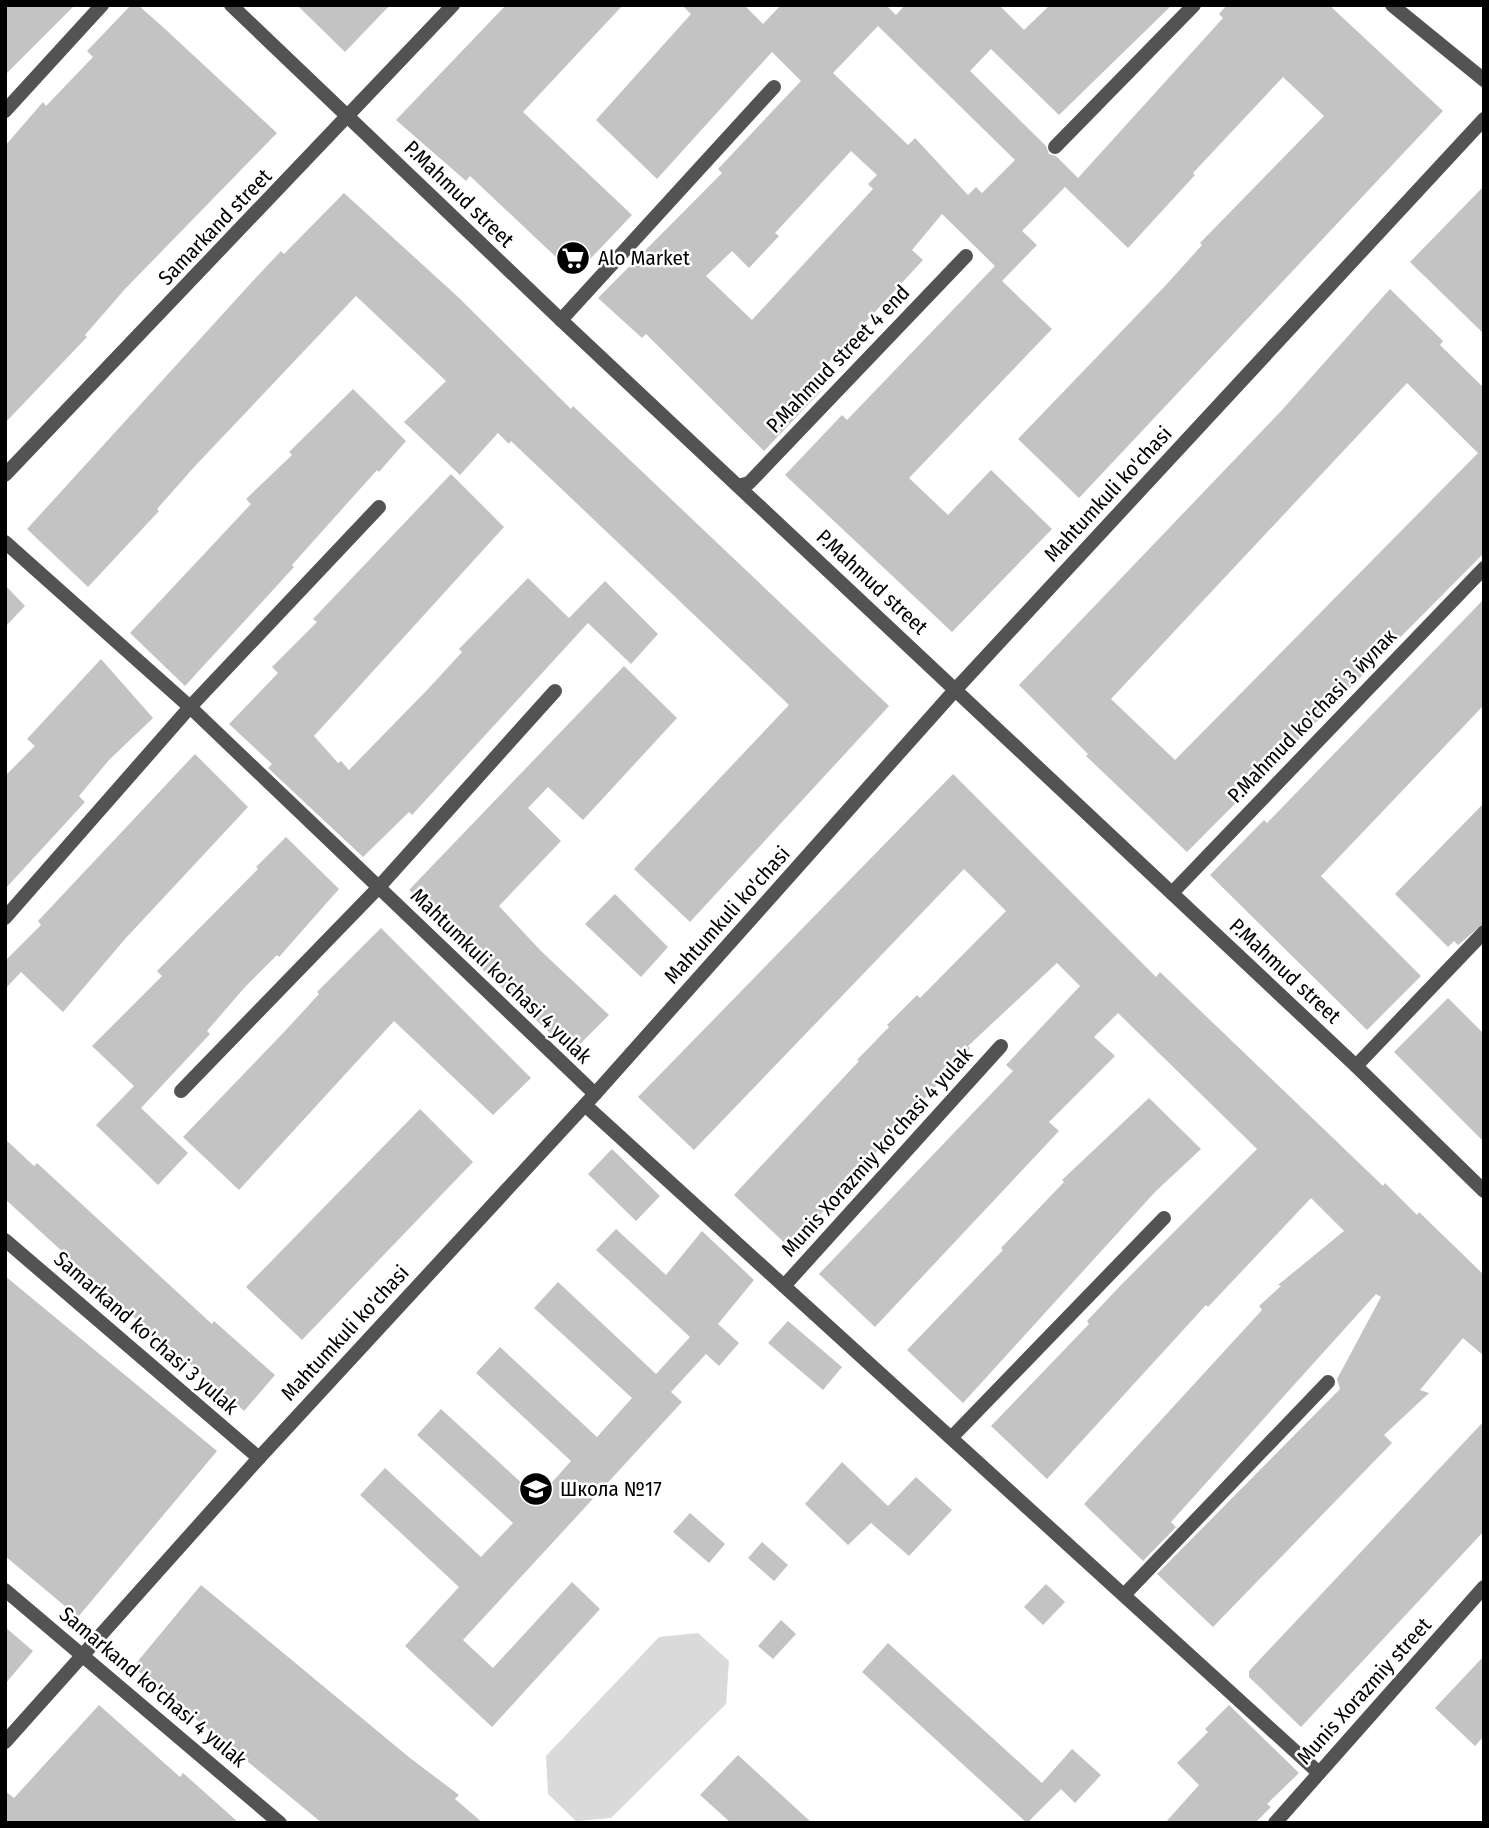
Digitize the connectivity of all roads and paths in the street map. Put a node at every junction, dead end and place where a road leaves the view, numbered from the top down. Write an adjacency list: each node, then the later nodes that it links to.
1 (102, 5): 8 (street)
2 (231, 5): 9 (street, P.Mahmud street)
3 (453, 5): 9 (street, Samarkand street)
4 (1194, 5): 11 (street)
5 (1392, 5): 6 (street)
6 (1484, 80)
7 (774, 87): 13 (street)
8 (5, 111)
9 (348, 118): 13 (street, P.Mahmud street); 14 (street, Samarkand street)
10 (1484, 119): 19 (street, Mahtumkuli ko'chasi)
11 (1055, 147)
12 (966, 256): 15 (street, P.Mahmud street 4 end)
13 (561, 320): 15 (street, P.Mahmud street)
14 (5, 475)
15 (738, 486): 19 (street, P.Mahmud street)
16 (379, 507): 21 (street)
17 (5, 542): 21 (street, Mahtumkuli ko'chasi 4 yulak)
18 (1484, 568): 23 (street, P.Mahmud ko'chasi 3 йулак)
19 (957, 689): 23 (street, P.Mahmud street); 29 (street, Mahtumkuli ko'chasi)
20 (555, 691): 22 (street, Mahtumkuli ko'chasi 4 yulak)
21 (190, 707): 22 (street, Mahtumkuli ko'chasi 4 yulak); 24 (street)
22 (378, 888): 28 (street, Mahtumkuli ko'chasi 4 yulak); 29 (street, Mahtumkuli ko'chasi 4 yulak)
23 (1172, 893): 27 (street, P.Mahmud street)
24 (5, 918)
25 (1484, 932): 27 (street)
26 (1001, 1046): 33 (street, Munis Xorazmiy ko'chasi 4 yulak)
27 (1356, 1066): 30 (street, P.Mahmud street)
28 (181, 1091)
29 (590, 1099): 33 (street, Munis Xorazmiy ko'chasi 4 yulak); 36 (street, Mahtumkuli ko'chasi)
30 (1484, 1191)
31 (1164, 1218): 35 (street)
32 (5, 1240): 36 (street, Samarkand ko'chasi 3 yulak)
33 (784, 1286): 35 (street, Munis Xorazmiy ko'chasi 4 yulak)
34 (1328, 1382): 39 (street)
35 (951, 1438): 39 (street, Munis Xorazmiy ko'chasi 4 yulak)
36 (259, 1458): 40 (street, Mahtumkuli ko'chasi)
37 (1484, 1587): 42 (street, Munis Xorazmiy street)
38 (5, 1590): 40 (street, Samarkand ko'chasi 4 yulak)
39 (1124, 1595): 42 (street, Munis Xorazmiy ko'chasi 4 yulak)
40 (82, 1653): 41 (street, Mahtumkuli ko'chasi); 43 (street, Samarkand ko'chasi 4 yulak)
41 (5, 1742)
42 (1319, 1773): 44 (street, Munis Xorazmiy street)
43 (274, 1821)
44 (1275, 1823)

